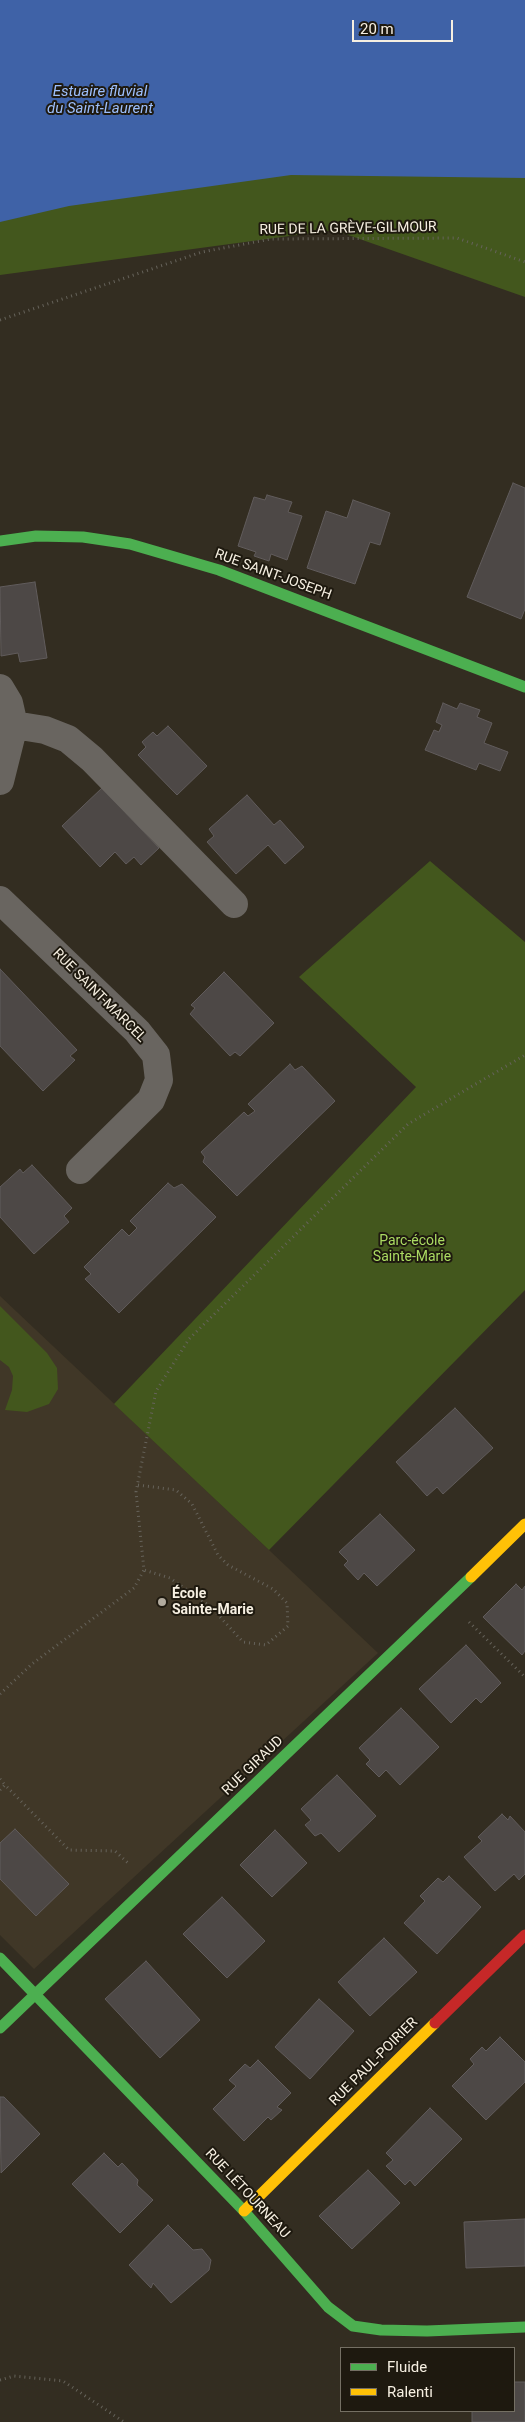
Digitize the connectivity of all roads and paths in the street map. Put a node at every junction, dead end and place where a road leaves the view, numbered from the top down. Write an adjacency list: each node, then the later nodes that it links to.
1 (525, 262): 2 (path, RUE DE LA GRÈVE-GILMOUR)
2 (0, 320)
3 (0, 541): 4 (street, RUE SAINT-JOSEPH)
4 (525, 687)
5 (0, 688): 6 (street)
6 (14, 724): 7 (street); 9 (street)
7 (0, 781)
8 (0, 900): 11 (street, RUE SAINT-MARCEL)
9 (234, 904)
10 (525, 1055): 12 (path)
11 (80, 1170)
12 (138, 1485): 14 (path); 14 (path)
13 (525, 1524): 15 (street, RUE GIRAUD)
14 (144, 1570): 17 (path)
15 (448, 1600): 16 (path); 21 (street, RUE GIRAUD)
16 (525, 1677)
17 (0, 1694)
18 (0, 1779): 19 (path)
19 (5, 1785): 20 (path); 21 (path)
20 (0, 1790)
21 (150, 1884): 24 (street, RUE GIRAUD)
22 (525, 1935): 26 (street, RUE PAUL-POIRIER)
23 (0, 1958): 24 (street, RUE LÉTOURNEAU)
24 (35, 1994): 25 (street, RUE GIRAUD); 26 (street, RUE LÉTOURNEAU)
25 (0, 2028)
26 (244, 2211): 27 (street, RUE LÉTOURNEAU)
27 (525, 2327)
28 (0, 2380): 29 (path)
29 (124, 2422)

